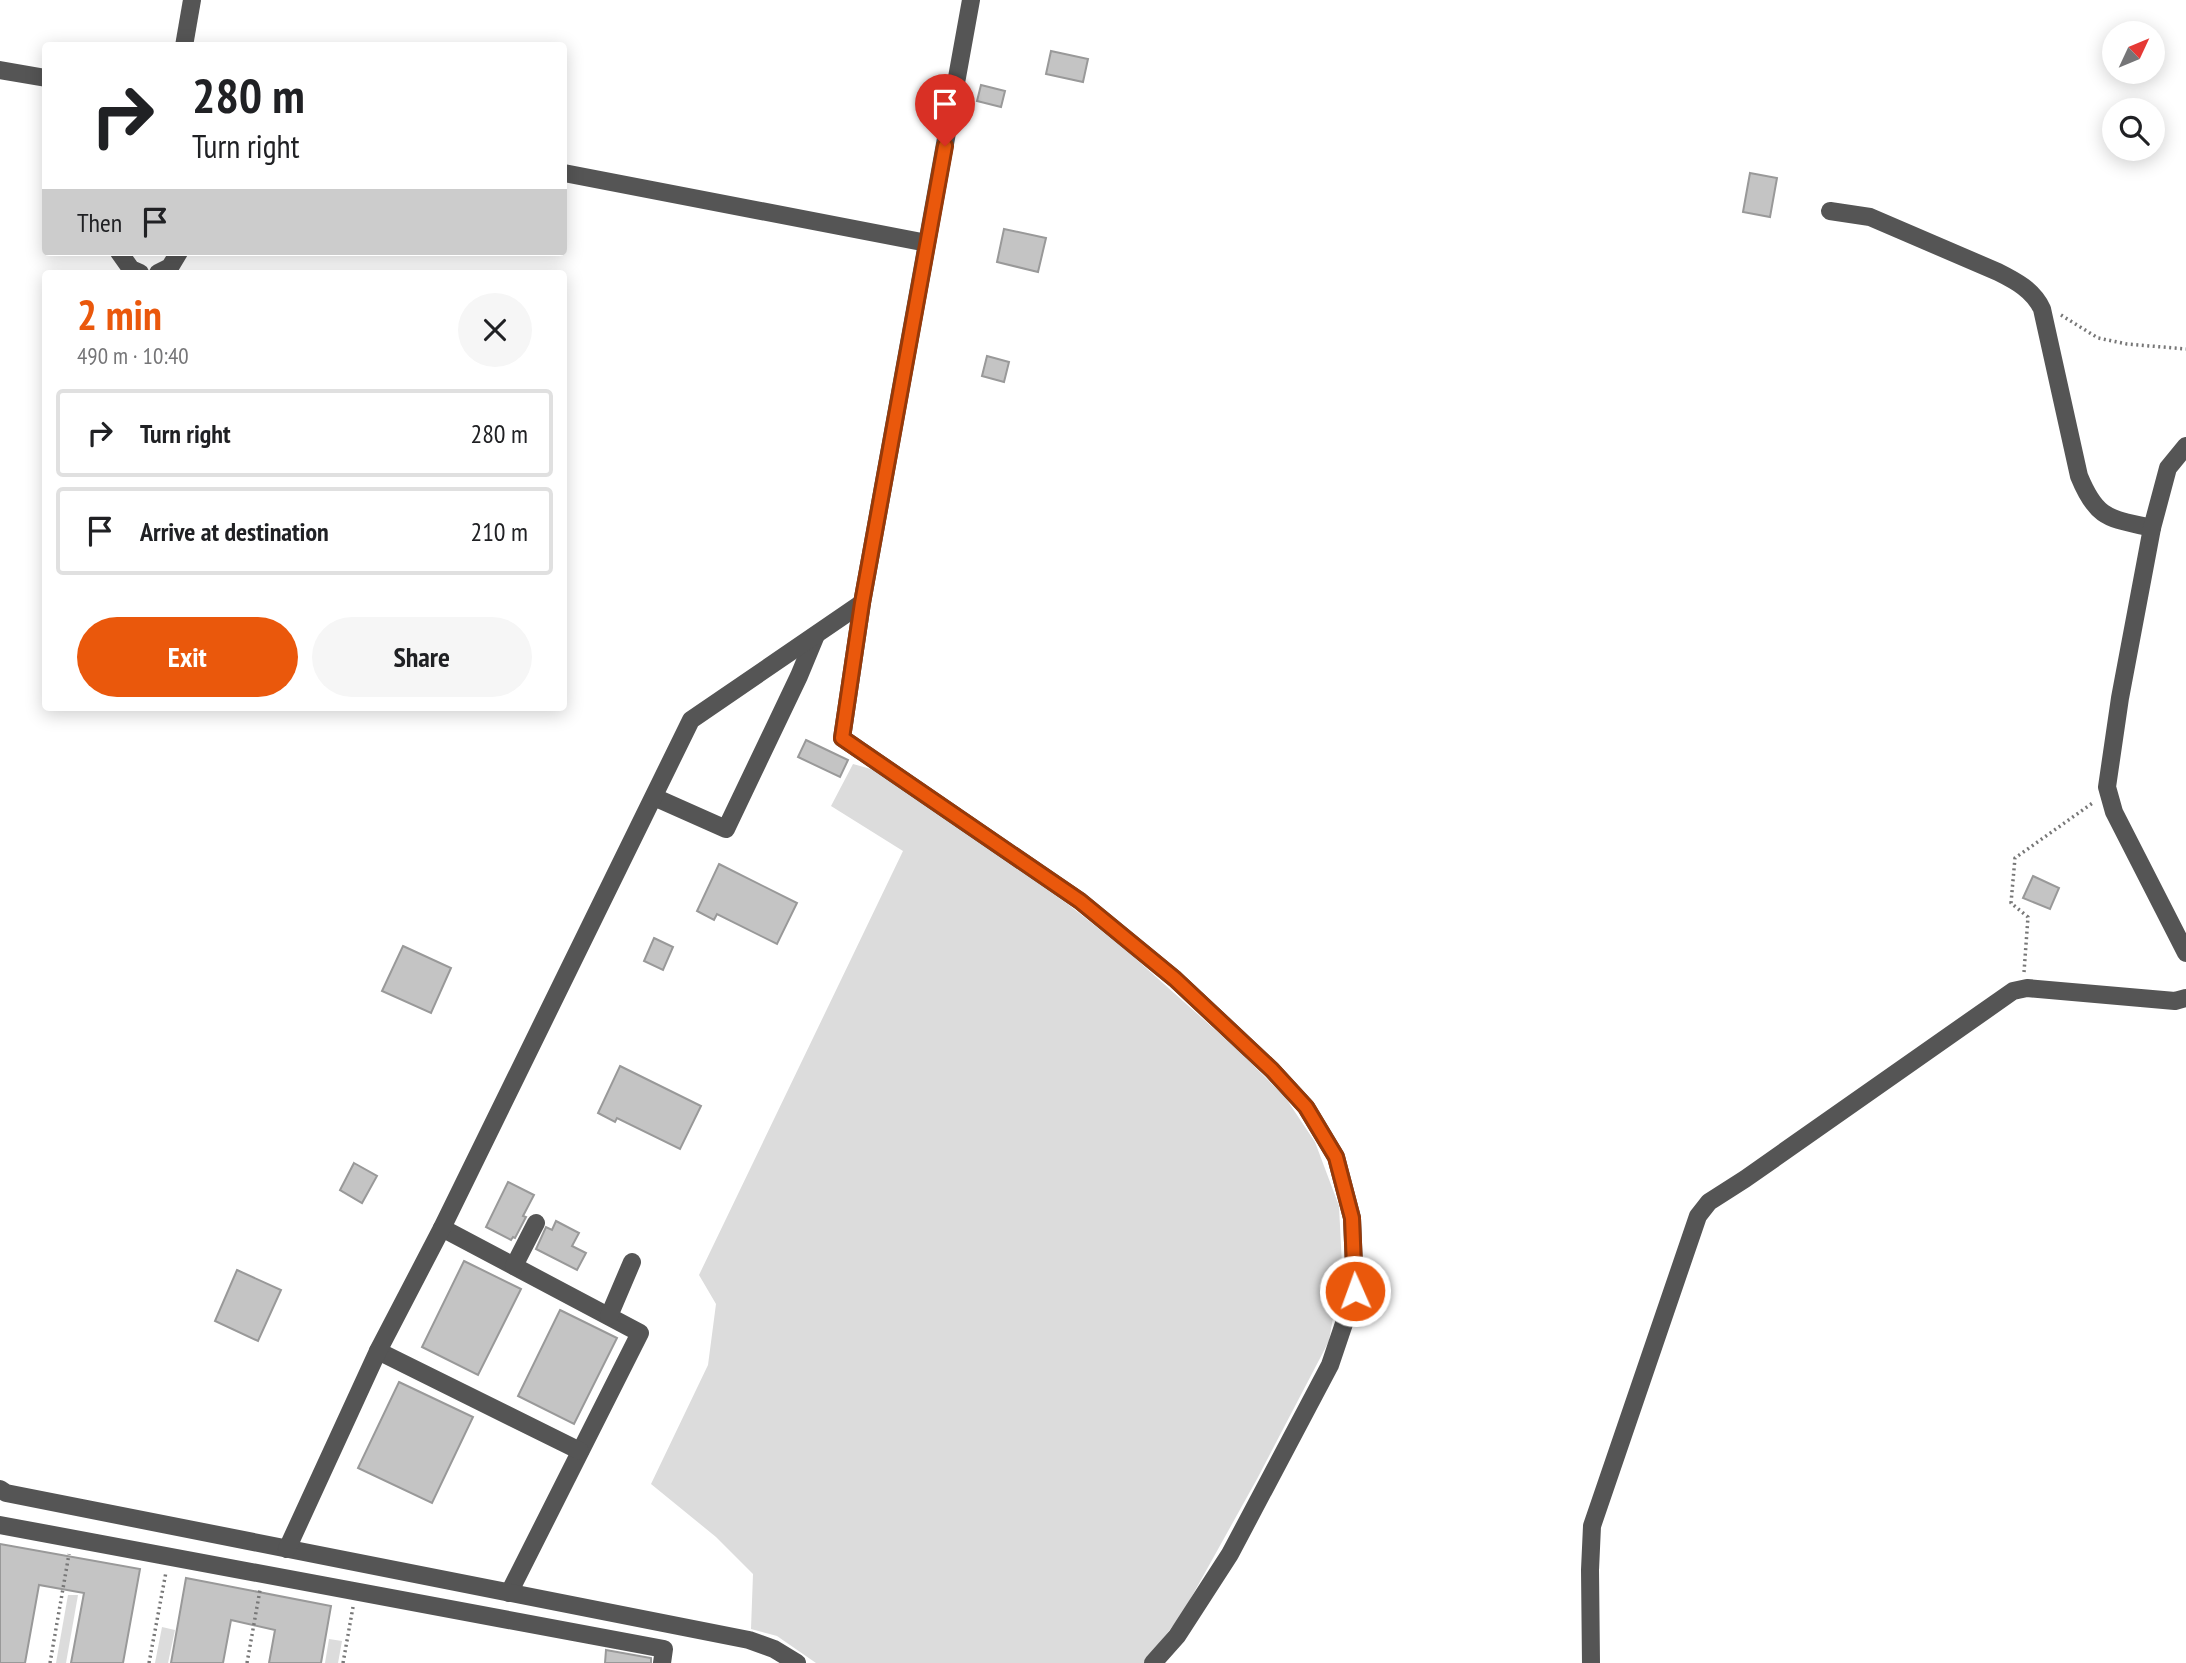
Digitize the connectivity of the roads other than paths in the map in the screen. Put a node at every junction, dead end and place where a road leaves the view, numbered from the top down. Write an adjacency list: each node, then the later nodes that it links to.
1 (192, 0): 3 (lane)
2 (971, 0): 8 (lane)
3 (185, 42)
4 (0, 70): 5 (lane)
5 (42, 77)
6 (567, 174): 8 (lane)
7 (1830, 211): 14 (lane)
8 (927, 243): 15 (lane)
9 (122, 256): 11 (lane)
10 (177, 256): 12 (lane)
11 (133, 270)
12 (164, 270)
13 (2186, 446): 14 (lane)
14 (2151, 528): 18 (lane)
15 (862, 603): 16 (lane); 33 (lane)
16 (816, 635): 17 (lane); 17 (lane)
17 (654, 797): 21 (lane)
18 (2186, 953)
19 (2186, 998): 34 (lane)
20 (536, 1223): 23 (lane)
21 (442, 1227): 23 (lane); 25 (lane)
22 (632, 1262): 24 (lane)
23 (513, 1266): 24 (lane)
24 (609, 1316): 26 (lane)
25 (379, 1351): 26 (lane); 29 (lane)
26 (580, 1451): 30 (lane)
27 (0, 1489): 29 (lane)
28 (0, 1525): 31 (lane)
29 (286, 1549): 30 (lane)
30 (509, 1593): 32 (lane)
31 (662, 1663)
32 (797, 1663)
33 (1153, 1663)
34 (1591, 1663)

